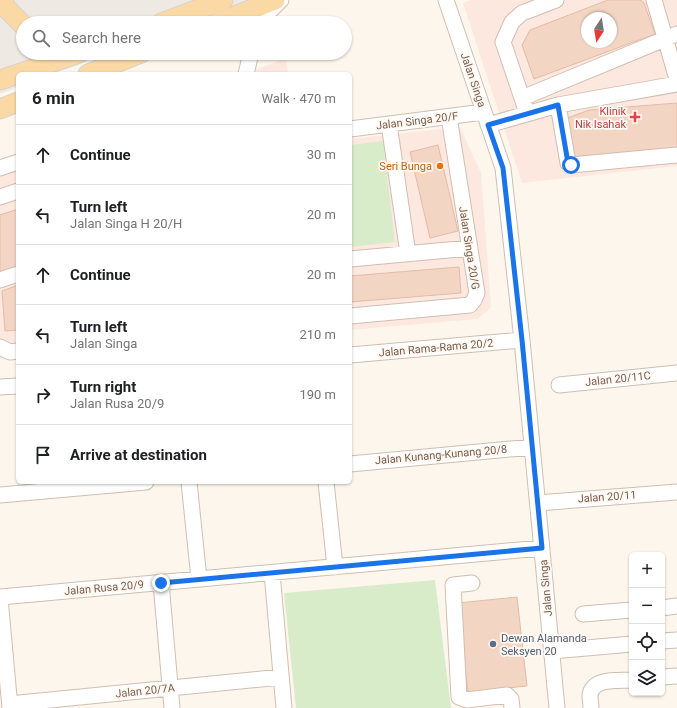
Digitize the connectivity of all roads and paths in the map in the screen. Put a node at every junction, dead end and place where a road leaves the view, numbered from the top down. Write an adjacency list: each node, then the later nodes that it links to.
1 (3, 0): 11 (main road)
2 (223, 0): 8 (main road)
3 (275, 0): 9 (main road)
4 (281, 0): 10 (street)
5 (446, 0): 29 (street, Jalan Singa)
6 (556, 0): 23 (street)
7 (654, 0): 12 (street)
8 (180, 16)
9 (235, 16)
10 (265, 16)
11 (16, 17)
12 (671, 36): 20 (street); 23 (street)
13 (59, 60): 16 (main road)
14 (124, 60): 17 (main road)
15 (249, 60): 18 (street)
16 (23, 72)
17 (93, 72)
18 (246, 72)
19 (16, 75): 21 (main road)
20 (677, 79)
21 (0, 80)
22 (677, 84): 25 (street, Jalan Singa 20/F)
23 (522, 98): 27 (street)
24 (16, 103): 26 (main road)
25 (558, 105): 27 (street, Jalan Singa 20/F); 32 (street)
26 (0, 109)
27 (527, 113): 29 (street, Jalan Singa 20/F)
28 (449, 117): 29 (street, Jalan Singa 20/F); 30 (street, Jalan Singa 20/F); 37 (street, Jalan Singa 20/G)
29 (486, 119): 43 (street, Jalan Singa)
30 (389, 124): 31 (street, Jalan Singa 20/F); 38 (street)
31 (352, 129)
32 (677, 155)
33 (16, 163): 34 (street)
34 (0, 168)
35 (16, 192): 36 (street)
36 (0, 197)
37 (470, 248): 38 (street); 42 (street, Jalan Singa 20/G)
38 (408, 254): 39 (street)
39 (352, 259)
40 (16, 275): 41 (street)
41 (0, 280)
42 (352, 316)
43 (522, 340): 46 (street, Jalan Rama-Rama 20/2); 51 (street, Jalan Singa)
44 (0, 347): 45 (street)
45 (16, 351)
46 (352, 355)
47 (677, 373): 48 (street, Jalan 20/11C)
48 (560, 385)
49 (16, 386): 50 (street)
50 (0, 387)
51 (532, 447): 52 (street, Jalan Kunang-Kunang 20/8); 58 (street, Jalan Singa)
52 (352, 464)
53 (124, 484): 57 (street)
54 (189, 484): 62 (street)
55 (326, 484): 60 (street)
56 (677, 492): 58 (street, Jalan 20/11)
57 (0, 495)
58 (538, 503): 59 (street, Jalan Singa)
59 (542, 548): 60 (street, Jalan Rusa 20/9); 73 (street, Jalan Singa)
60 (335, 567): 61 (street, Jalan Rusa 20/9)
61 (272, 573): 62 (street, Jalan Rusa 20/9); 75 (street)
62 (199, 579): 63 (street, Jalan Rusa 20/9)
63 (161, 583): 65 (street, Jalan Rusa 20/9); 78 (street)
64 (472, 583): 82 (street)
65 (0, 598): 79 (street)
66 (677, 606): 67 (street)
67 (665, 608)
68 (629, 610): 69 (street)
69 (583, 614)
70 (677, 640): 71 (street)
71 (665, 641)
72 (629, 644): 73 (street)
73 (552, 651): 83 (street, Jalan Singa)
74 (677, 676): 76 (street)
75 (281, 677): 78 (street, Jalan 20/7A); 81 (street)
76 (665, 677)
77 (629, 680): 84 (street)
78 (170, 688): 79 (street, Jalan 20/7A); 80 (street)
79 (10, 706)
80 (172, 708)
81 (284, 708)
82 (512, 708)
83 (557, 708)
84 (591, 708)

